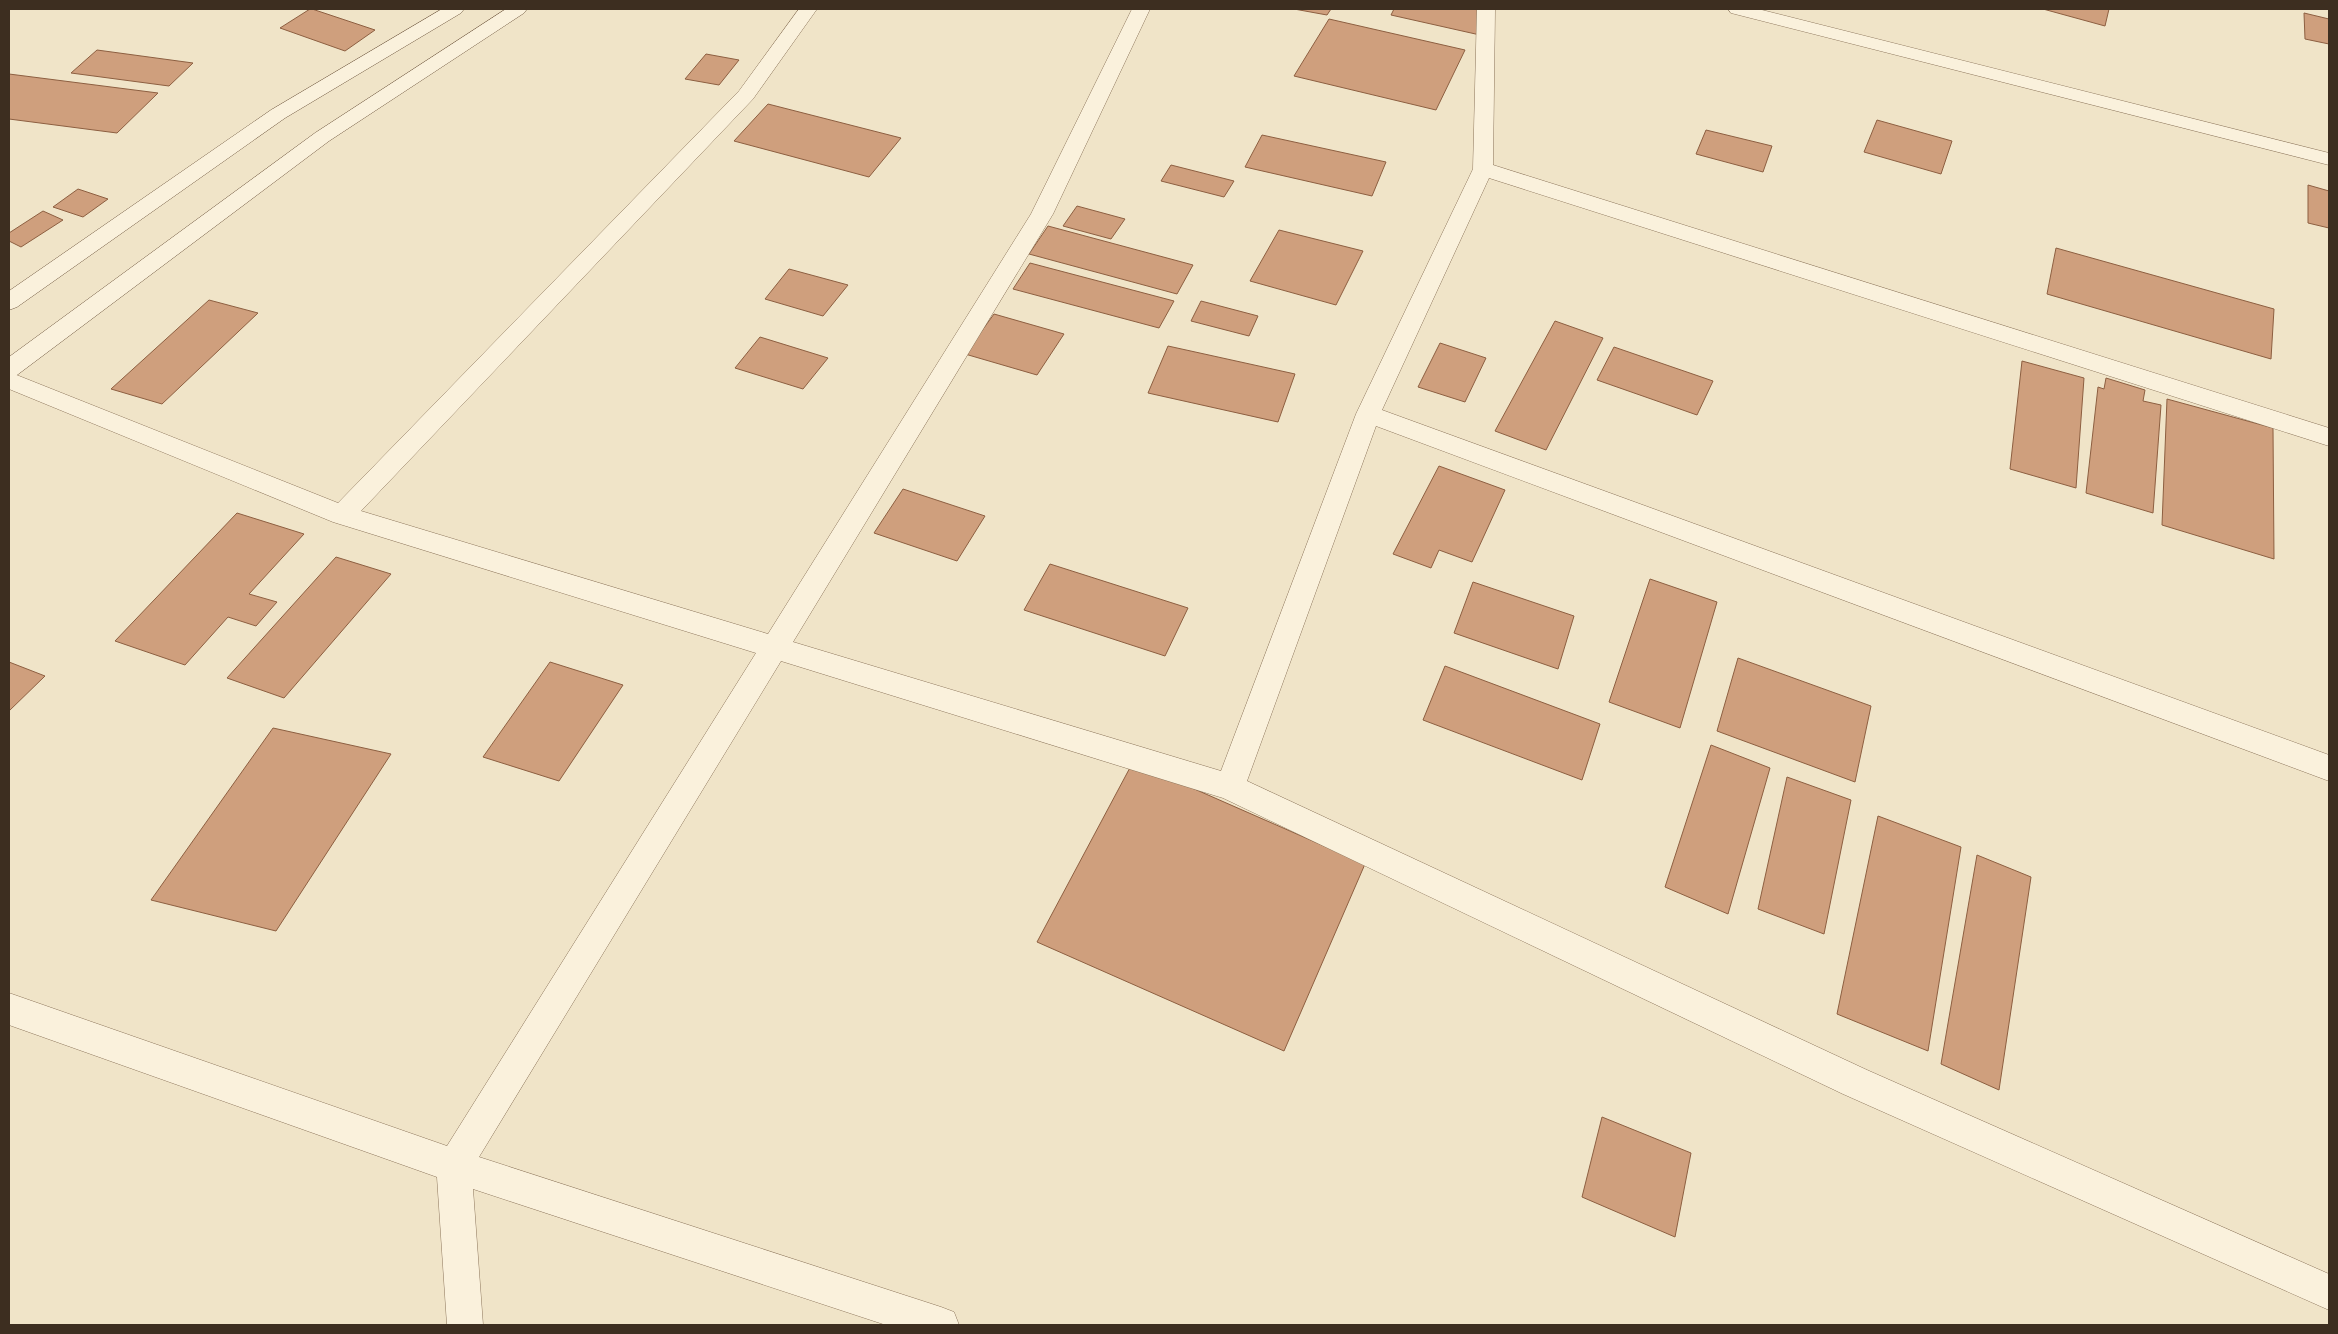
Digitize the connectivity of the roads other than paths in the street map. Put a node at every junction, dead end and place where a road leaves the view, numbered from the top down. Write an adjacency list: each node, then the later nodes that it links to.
1 (455, 9): 9 (street)
2 (518, 9): 10 (street)
3 (808, 9): 14 (street)
4 (1141, 9): 15 (street)
5 (1486, 9): 8 (street)
6 (1737, 9): 7 (street)
7 (2329, 159)
8 (1483, 169): 12 (street); 13 (street)
9 (9, 302)
10 (9, 369)
11 (9, 380): 14 (street)
12 (1368, 414): 16 (street); 17 (street)
13 (2329, 437)
14 (342, 515): 15 (street)
15 (774, 647): 17 (street); 19 (street)
16 (2329, 768)
17 (1230, 788): 20 (street)
18 (9, 1009): 19 (street)
19 (454, 1166): 21 (street); 22 (street)
20 (2329, 1292)
21 (465, 1325)
22 (941, 1325)

